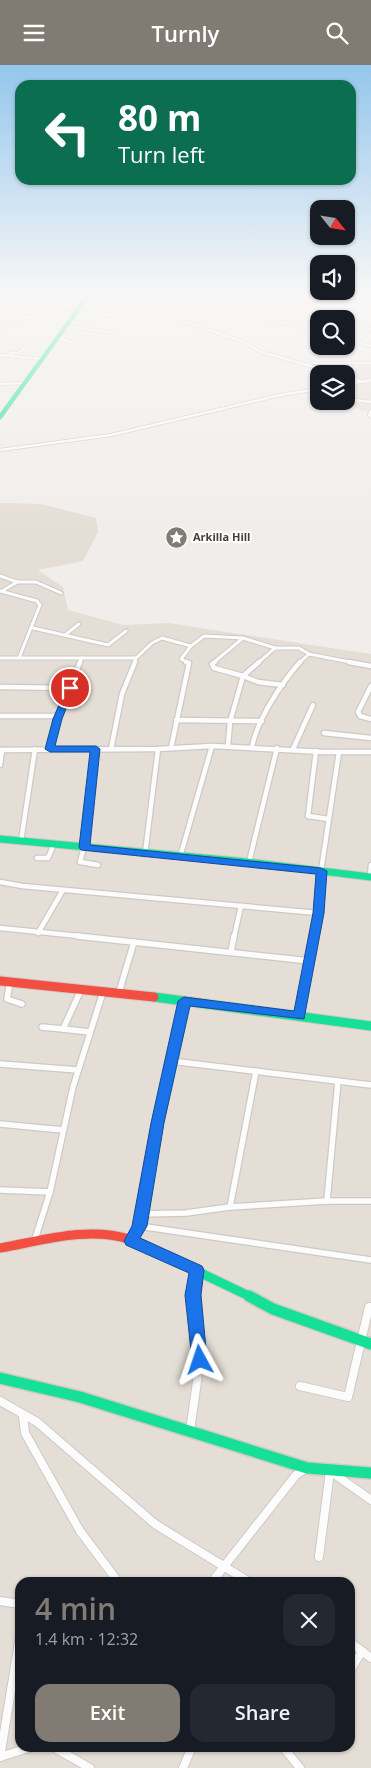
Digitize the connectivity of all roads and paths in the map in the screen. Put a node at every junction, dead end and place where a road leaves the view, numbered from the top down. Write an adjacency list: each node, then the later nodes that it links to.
1 (31, 372): 5 (street)
2 (355, 379): 3 (street)
3 (363, 382): 4 (street); 6 (street)
4 (371, 382)
5 (23, 383): 7 (street); 12 (street)
6 (355, 383)
7 (0, 384)
8 (310, 391): 14 (street)
9 (355, 399): 10 (street)
10 (371, 400)
11 (371, 411): 13 (street)
12 (0, 417)
13 (371, 417)
14 (0, 450)
15 (0, 576): 16 (street)
16 (17, 582): 17 (street); 18 (street)
17 (0, 592): 20 (street)
18 (62, 593)
19 (79, 624): 22 (street)
20 (33, 628): 22 (street); 28 (street)
21 (126, 631): 22 (street)
22 (65, 635)
23 (243, 638): 24 (street); 25 (street); 32 (street)
24 (191, 647): 30 (street); 42 (street)
25 (275, 648): 26 (street); 32 (street)
26 (309, 654): 31 (street); 33 (street)
27 (0, 658): 28 (street)
28 (19, 658): 29 (street)
29 (82, 658): 30 (street); 36 (street)
30 (136, 658): 54 (street)
31 (371, 666)
32 (243, 676): 33 (street); 40 (street)
33 (283, 685): 43 (street)
34 (371, 685): 41 (street)
35 (0, 687): 36 (street)
36 (70, 688): 39 (street)
37 (313, 705): 56 (street)
38 (0, 716): 39 (street)
39 (58, 716): 52 (street)
40 (231, 719): 42 (street); 43 (street); 47 (street)
41 (371, 719)
42 (176, 720): 49 (street)
43 (262, 721): 48 (street)
44 (324, 733): 45 (street)
45 (371, 738)
46 (212, 746): 47 (street); 49 (street); 68 (street)
47 (228, 746): 48 (street)
48 (252, 747): 50 (street)
49 (171, 748): 55 (street)
50 (277, 748): 56 (street); 70 (street)
51 (35, 749): 52 (street); 57 (street); 64 (street)
52 (50, 749): 53 (street)
53 (96, 749): 54 (street); 66 (street)
54 (111, 749): 55 (street)
55 (158, 749): 67 (street)
56 (293, 749): 58 (street)
57 (1, 750): 61 (street)
58 (316, 751): 60 (street); 62 (street)
59 (371, 751): 60 (street)
60 (339, 752): 62 (street)
61 (0, 765)
62 (329, 819): 73 (street)
63 (0, 839): 64 (street)
64 (21, 841): 65 (street)
65 (54, 844): 66 (street); 69 (street)
66 (84, 847): 67 (street); 71 (street)
67 (145, 854): 68 (street)
68 (180, 857): 70 (street)
69 (37, 858)
70 (249, 862): 73 (street)
71 (98, 865)
72 (371, 865): 74 (street)
73 (321, 871): 74 (street); 78 (street)
74 (370, 877)
75 (0, 882): 76 (street)
76 (63, 890): 77 (street); 80 (street)
77 (241, 906): 78 (street); 82 (street)
78 (318, 913): 83 (street)
79 (0, 928): 80 (street)
80 (38, 933): 81 (street)
81 (134, 942): 82 (street); 88 (street)
82 (232, 953): 83 (street)
83 (310, 961): 91 (street)
84 (0, 981): 85 (street)
85 (10, 982): 86 (street); 90 (street)
86 (80, 989): 87 (street); 94 (street)
87 (103, 992): 88 (street); 95 (street)
88 (118, 993): 89 (street)
89 (184, 1001): 91 (street); 96 (street)
90 (22, 1004)
91 (300, 1016): 92 (street)
92 (371, 1026)
93 (42, 1027): 94 (street)
94 (63, 1029): 95 (street)
95 (90, 1032): 98 (street)
96 (171, 1061): 99 (street); 109 (street)
97 (0, 1065): 98 (street)
98 (78, 1070): 103 (street)
99 (256, 1071): 100 (street); 108 (street)
100 (338, 1081): 101 (street); 106 (street)
101 (371, 1085)
102 (0, 1124): 103 (street)
103 (63, 1129): 105 (street)
104 (0, 1190): 105 (street)
105 (50, 1192): 112 (street)
106 (327, 1201): 107 (street); 108 (street)
107 (371, 1201)
108 (230, 1207): 109 (street)
109 (140, 1213): 110 (street)
110 (139, 1226): 111 (street); 114 (street)
111 (131, 1241): 112 (street); 115 (street)
112 (34, 1243): 113 (street)
113 (0, 1248)
114 (371, 1260)
115 (196, 1270): 117 (street); 123 (street)
116 (371, 1307): 117 (street)
117 (361, 1340): 118 (street); 120 (street)
118 (371, 1345)
119 (0, 1378): 123 (street)
120 (300, 1386)
121 (0, 1401): 122 (street)
122 (23, 1416): 129 (street); 130 (street)
123 (190, 1431): 124 (street)
124 (307, 1468): 125 (street); 129 (street)
125 (330, 1471): 126 (street); 127 (street); 128 (street)
126 (371, 1473)
127 (371, 1500)
128 (319, 1557)
129 (224, 1567): 131 (street); 132 (street)
130 (114, 1577)
131 (216, 1577)
132 (241, 1577)
133 (0, 1601): 134 (street)
134 (15, 1603)
135 (355, 1646): 136 (street)
136 (362, 1651): 137 (street); 138 (street)
137 (371, 1658)
138 (355, 1663)
139 (15, 1666): 144 (street)
140 (16, 1752): 144 (street)
141 (62, 1752): 145 (street)
142 (190, 1752): 146 (street)
143 (287, 1752): 147 (street)
144 (0, 1757)
145 (90, 1768)
146 (183, 1768)
147 (300, 1768)

